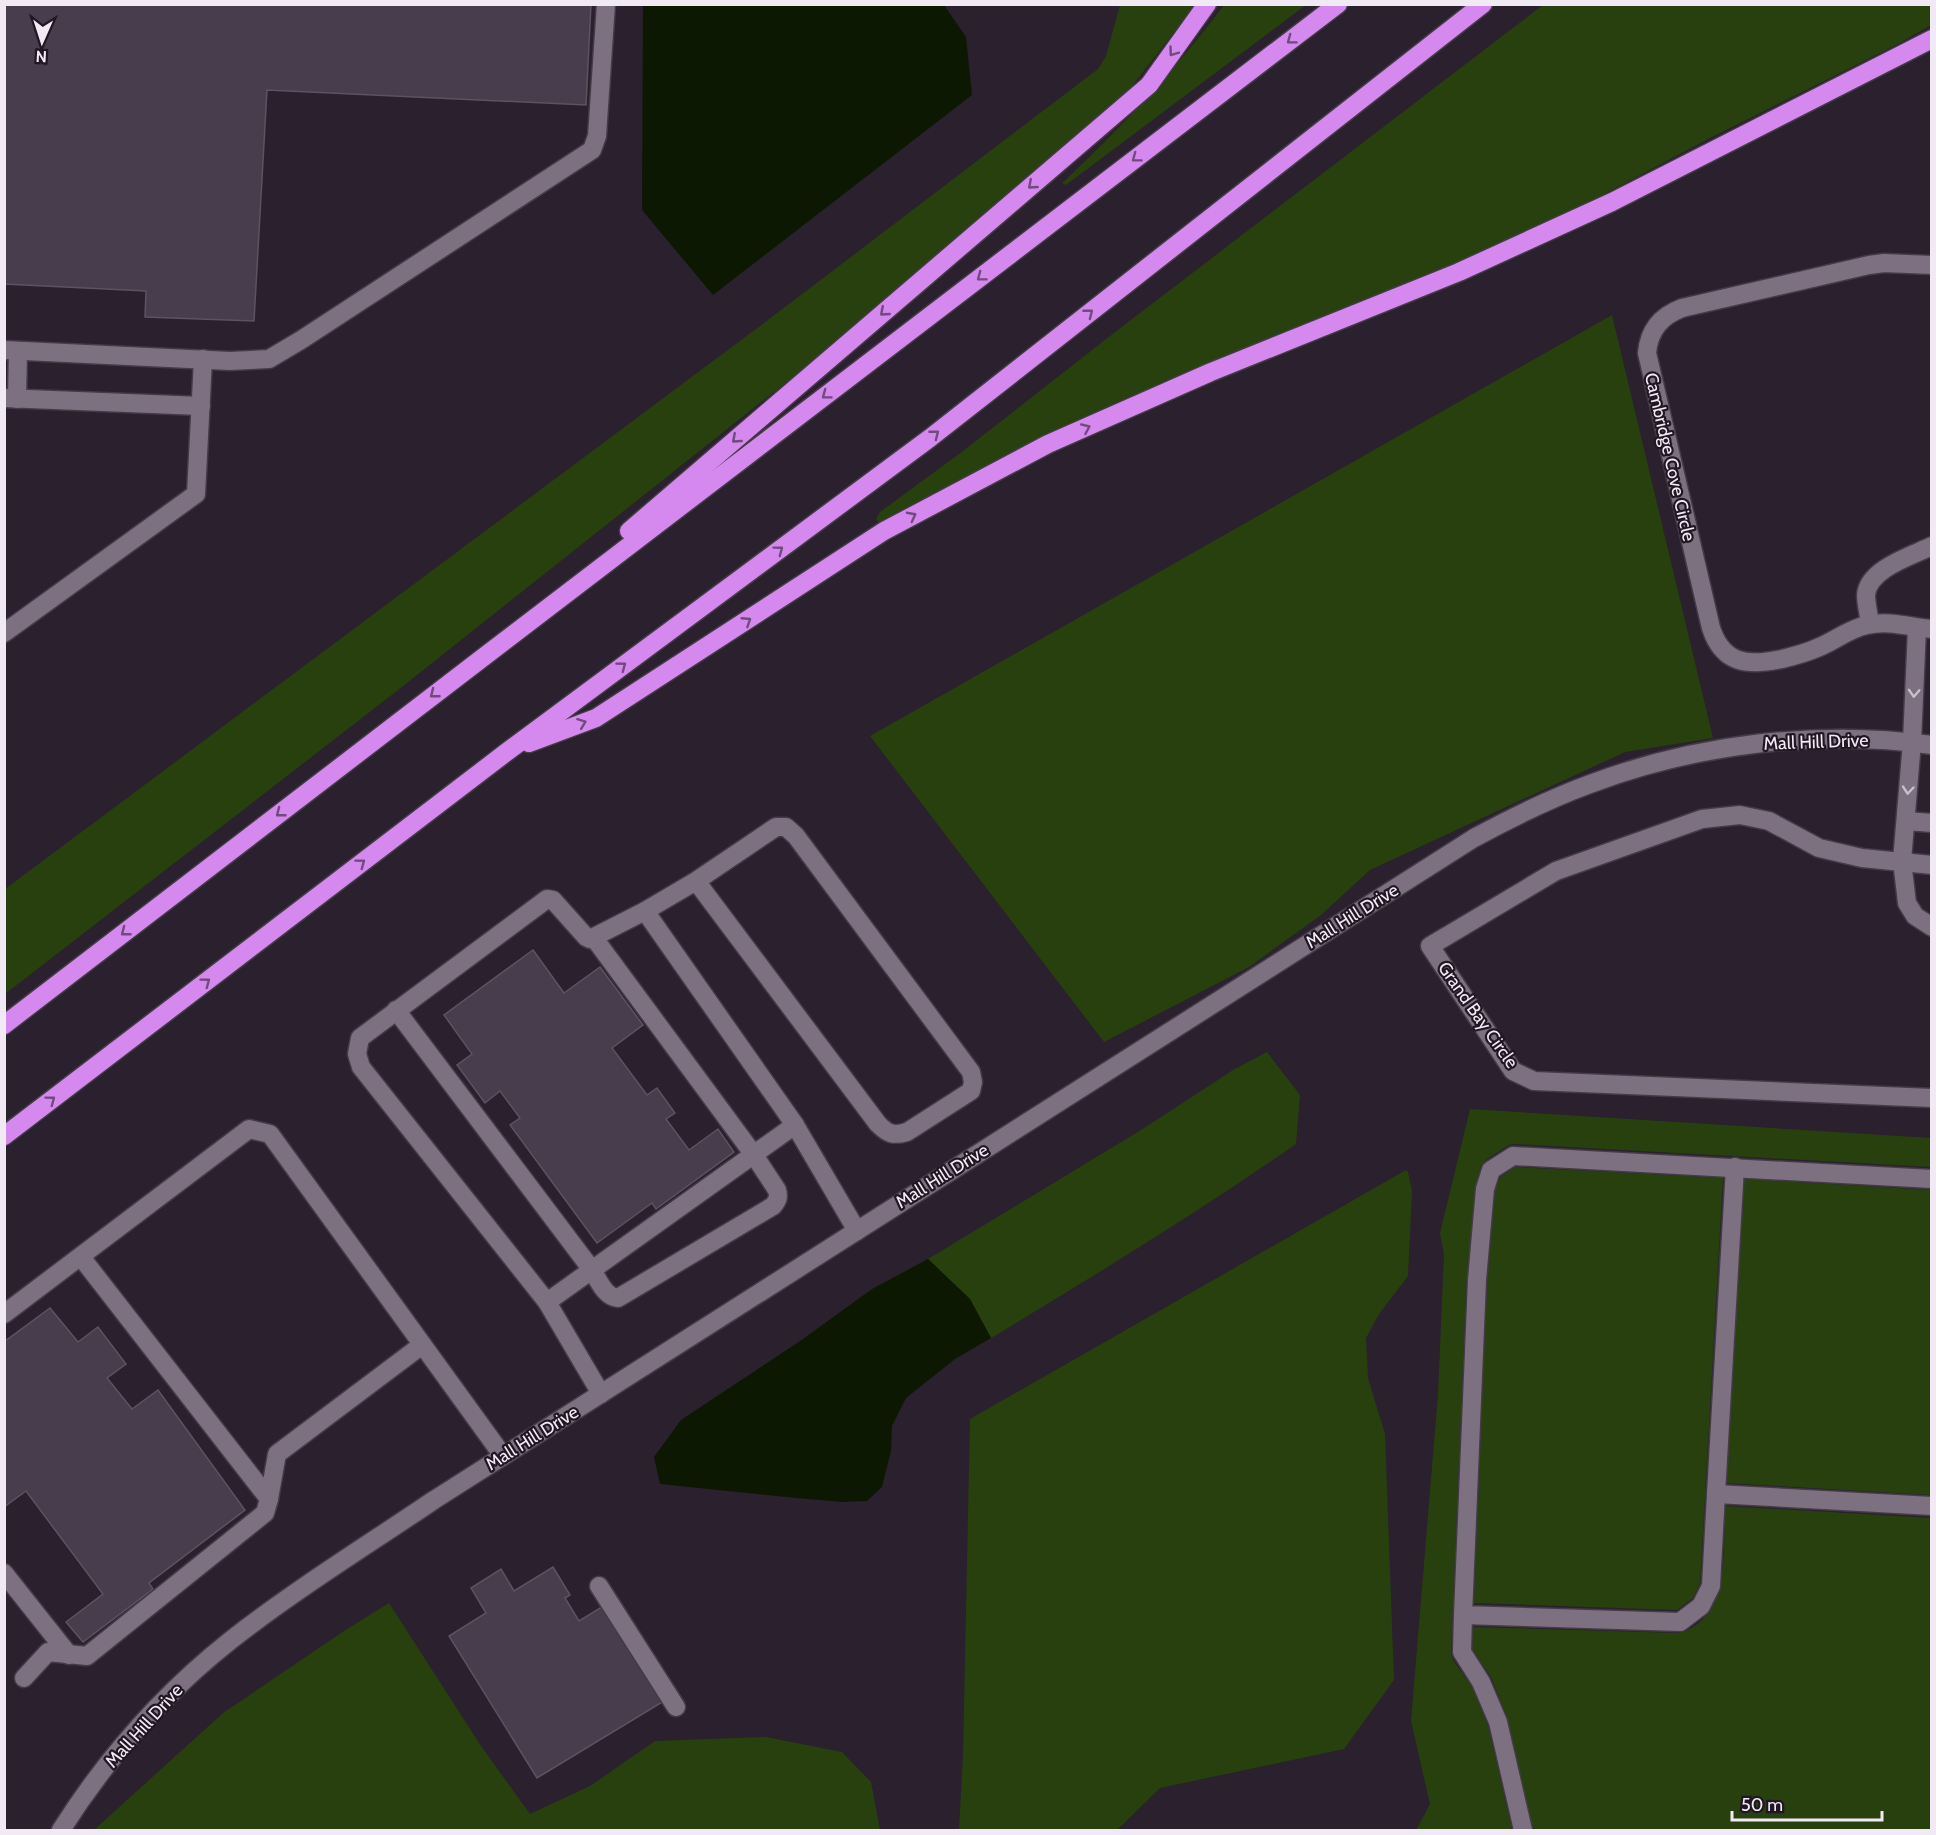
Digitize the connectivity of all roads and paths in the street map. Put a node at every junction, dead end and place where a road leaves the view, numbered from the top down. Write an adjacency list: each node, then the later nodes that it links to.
1 (606, 4): 8 (street)
2 (1207, 4): 15 (highway, one-way to 15)
3 (1338, 4): 15 (highway, one-way to 15)
4 (1483, 4): 18 (highway, one-way to 4)
5 (1932, 39): 18 (highway, one-way to 5)
6 (1932, 265): 12 (street, Cambridge Cove Circle)
7 (11, 351): 8 (street); 9 (street)
8 (204, 359): 10 (street)
9 (11, 398): 10 (street)
10 (201, 406): 14 (street)
11 (1932, 546): 12 (street)
12 (1870, 624): 13 (street, Cambridge Cove Circle)
13 (1924, 628): 16 (street, one-way to 16)
14 (4, 633)
15 (481, 658): 28 (highway, one-way to 28)
16 (1912, 742): 17 (street, Mall Hill Drive); 19 (street, one-way to 19); 35 (street, Mall Hill Drive)
17 (1932, 745)
18 (508, 751): 31 (highway, one-way to 18)
19 (1906, 820): 20 (street); 21 (street)
20 (1932, 823)
21 (1902, 861): 22 (street, Grand Bay Circle); 25 (street); 29 (street, Grand Bay Circle)
22 (1932, 865)
23 (696, 881): 23 (street); 24 (street)
24 (645, 911): 26 (street); 30 (street)
25 (1932, 927)
26 (594, 938): 27 (street); 32 (street)
27 (396, 1010): 37 (street); 38 (street)
28 (4, 1025)
29 (1932, 1098)
30 (795, 1125): 32 (street); 35 (street)
31 (4, 1136)
32 (754, 1155): 37 (street); 37 (street)
33 (1734, 1167): 34 (street); 43 (street); 48 (street)
34 (1932, 1179)
35 (857, 1231): 41 (street, Mall Hill Drive)
36 (81, 1257): 39 (street); 40 (street); 44 (street)
37 (592, 1270): 38 (street)
38 (547, 1302): 41 (street)
39 (4, 1314)
40 (422, 1345): 42 (street); 44 (street)
41 (601, 1394): 42 (street, Mall Hill Drive)
42 (503, 1456): 52 (street, Mall Hill Drive)
43 (1716, 1494): 45 (street); 48 (street)
44 (269, 1499): 49 (street)
45 (1932, 1506)
46 (4, 1573): 49 (street)
47 (599, 1586): 51 (street)
48 (1463, 1615): 53 (street)
49 (69, 1655): 50 (street)
50 (24, 1678)
51 (676, 1707)
52 (61, 1830)
53 (1523, 1830)

